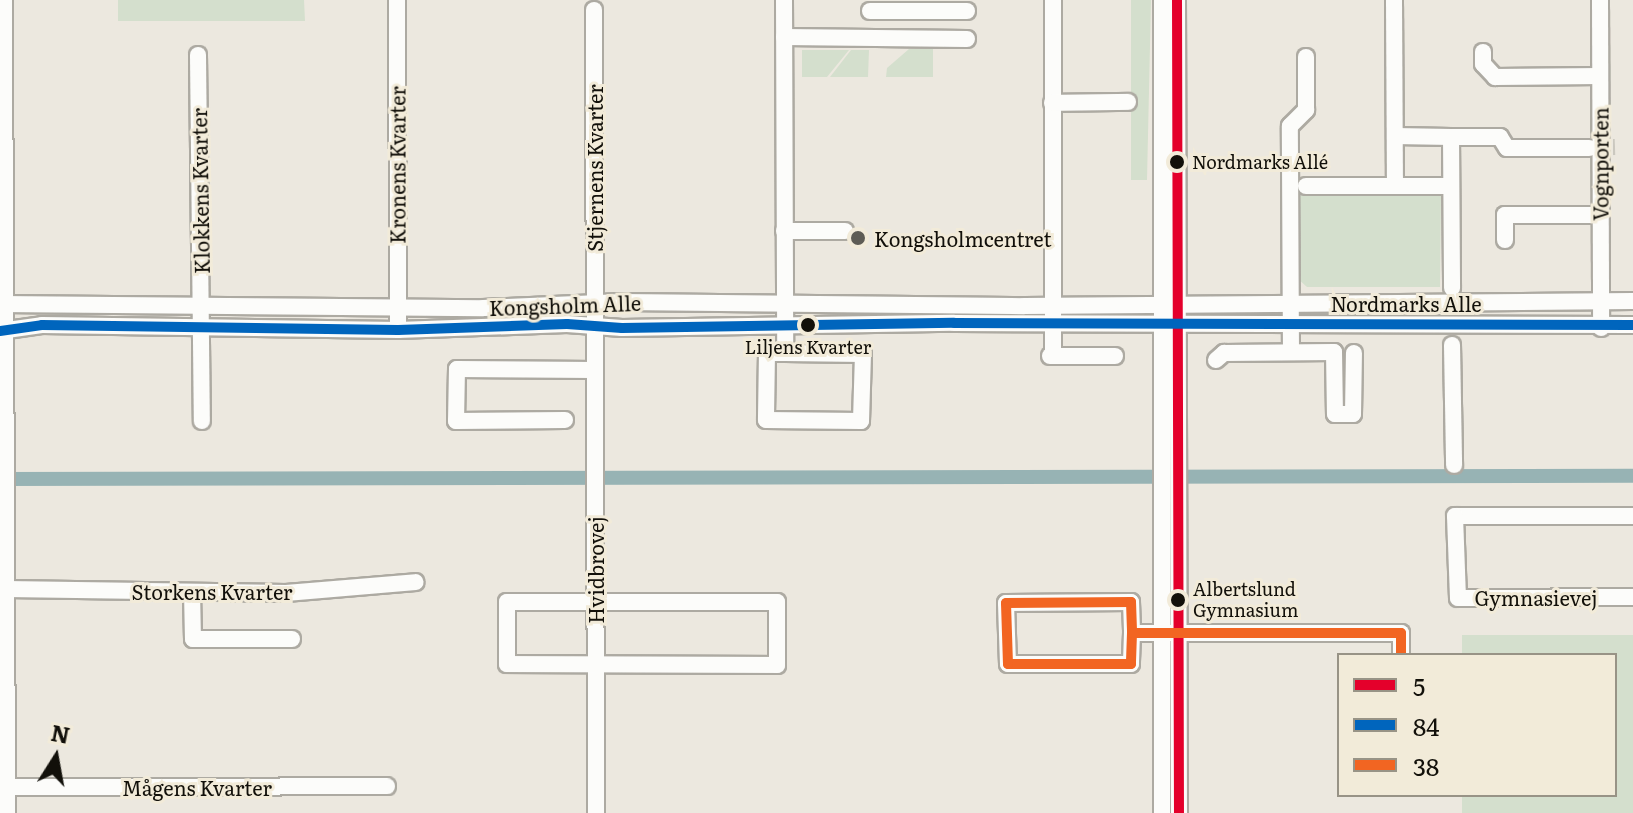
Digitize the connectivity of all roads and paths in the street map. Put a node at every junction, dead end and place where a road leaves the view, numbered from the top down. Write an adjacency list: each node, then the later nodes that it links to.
1 (4, 0): 38 (street)
2 (397, 0): 34 (street, Kronens Kvarter)
3 (784, 0): 12 (street)
4 (1053, 0): 20 (street)
5 (1162, 0): 35 (street)
6 (1177, 0): 36 (street)
7 (1394, 0): 21 (street)
8 (1600, 0): 18 (street, Vognporten)
9 (870, 5): 11 (street); 13 (street)
10 (594, 10): 39 (street, Stjernens Kvarter)
11 (967, 11)
12 (784, 37): 13 (street); 28 (street)
13 (870, 38): 14 (street)
14 (967, 39)
15 (1483, 52): 18 (street)
16 (198, 55): 40 (street, Klokkens Kvarter)
17 (1306, 57): 37 (street)
18 (1600, 76): 27 (street, Vognporten)
19 (1128, 102): 20 (street)
20 (1052, 103): 42 (street)
21 (1395, 136): 22 (street); 25 (street)
22 (1451, 137): 23 (street); 26 (street)
23 (1589, 148)
24 (1306, 186): 25 (street)
25 (1395, 186): 26 (street)
26 (1451, 186): 31 (street)
27 (1601, 215): 30 (street); 33 (street, Vognporten)
28 (784, 231): 29 (street); 41 (street)
29 (845, 231)
30 (1505, 240)
31 (1452, 288)
32 (1633, 301): 33 (street, Nordmarks Alle)
33 (1601, 302): 37 (street, Nordmarks Alle); 51 (street, Vognporten)
34 (397, 303): 39 (street, Kongsholm Alle); 40 (street, Kongsholm Alle); 52 (street, Kronens Kvarter)
35 (1160, 303): 36 (street, Kongsholm Alle); 42 (street, Kongsholm Alle); 44 (street)
36 (1179, 303): 37 (street, Nordmarks Alle); 45 (street)
37 (1291, 303): 46 (street)
38 (2, 304): 40 (street, Kongsholm Alle); 53 (street)
39 (594, 304): 41 (street, Kongsholm Alle); 48 (street, Stjernens Kvarter)
40 (202, 305): 50 (street, Klokkens Kvarter)
41 (785, 305): 42 (street, Kongsholm Alle); 49 (street)
42 (1053, 305): 43 (street)
43 (1053, 324): 44 (street, Kongsholm Alle); 49 (street, Kongsholm Alle); 58 (street)
44 (1161, 325): 45 (street, Nordmarks Alle); 65 (street)
45 (1180, 325): 46 (street, Nordmarks Alle); 65 (street)
46 (1291, 325): 51 (street, Nordmarks Alle); 55 (street)
47 (1633, 325): 51 (street, Nordmarks Alle)
48 (594, 326): 49 (street, Kongsholm Alle); 52 (street, Kongsholm Alle); 61 (street, Hvidbrovej)
49 (785, 326): 56 (street)
50 (202, 328): 52 (street, Kongsholm Alle); 53 (street, Kongsholm Alle); 63 (street, Klokkens Kvarter)
51 (1601, 328)
52 (398, 330)
53 (3, 331): 60 (street)
54 (1452, 345): 64 (street)
55 (1291, 352): 57 (street); 59 (street)
56 (785, 353): 56 (street)
57 (1354, 353)
58 (1115, 356)
59 (1216, 360)
60 (3, 368): 67 (street)
61 (594, 370): 62 (street); 72 (street, Hvidbrovej)
62 (565, 420)
63 (202, 421)
64 (1454, 465)
65 (1170, 486): 74 (street)
66 (1633, 516): 71 (street, Gymnasievej)
67 (3, 547): 69 (street)
68 (416, 582): 70 (street, Storkens Kvarter)
69 (6, 589): 70 (street, Storkens Kvarter); 79 (street)
70 (192, 592): 75 (street)
71 (1633, 597)
72 (595, 602): 77 (street, Hvidbrovej); 77 (street); 77 (street)
73 (1132, 633): 73 (street); 74 (street)
74 (1170, 633): 76 (street); 82 (street); 83 (street)
75 (292, 639)
76 (1401, 653)
77 (595, 664): 81 (street, Hvidbrovej)
78 (387, 786): 79 (street, Mågens Kvarter)
79 (4, 787): 80 (street)
80 (7, 813)
81 (596, 813)
82 (1162, 813)
83 (1179, 813)

